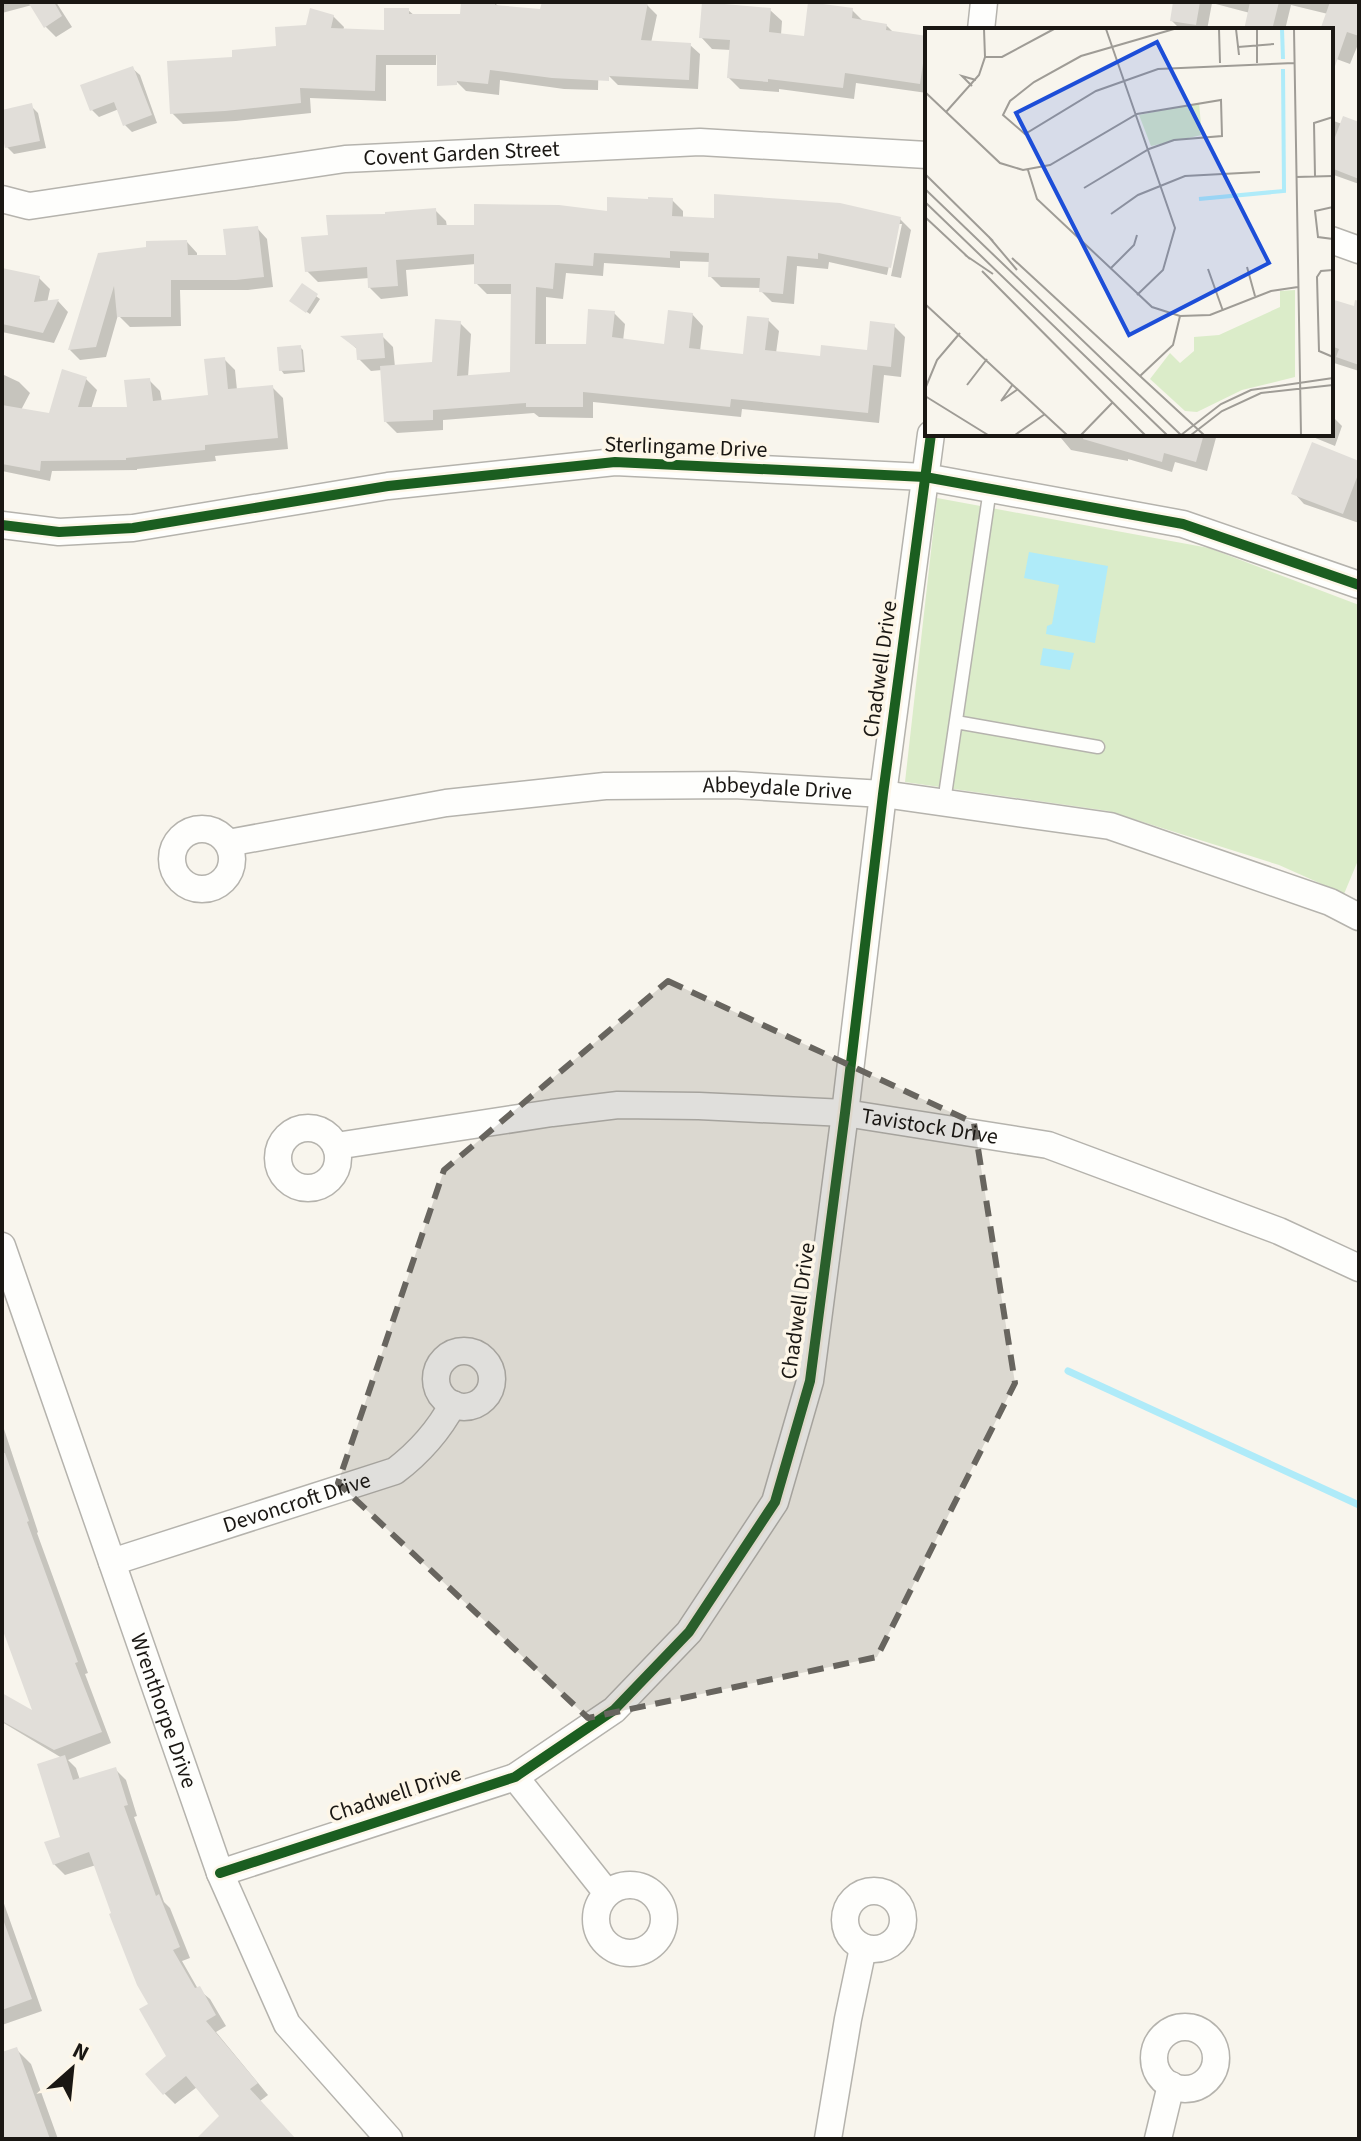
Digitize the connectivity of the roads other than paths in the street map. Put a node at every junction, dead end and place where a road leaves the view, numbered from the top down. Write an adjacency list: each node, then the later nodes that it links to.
1 (984, 2): 2 (street)
2 (981, 28)
3 (925, 155): 4 (street, Covent Garden Street)
4 (2, 199)
5 (1333, 241): 6 (street)
6 (1359, 250)
7 (931, 436): 8 (street, Chadwell Drive)
8 (925, 477): 9 (street, Sterlingame Drive); 10 (street, Sterlingame Drive); 14 (street, Chadwell Drive)
9 (990, 489): 11 (street, Sterlingame Drive); 12 (lane)
10 (2, 525)
11 (1359, 585)
12 (956, 722): 13 (lane); 15 (lane)
13 (1098, 747)
14 (883, 794): 15 (street, Abbeydale Drive); 16 (street, Abbeydale Drive); 18 (street, Chadwell Drive)
15 (944, 802): 17 (street, Abbeydale Drive)
16 (228, 843)
17 (1359, 917)
18 (845, 1113): 19 (street, Tavistock Drive); 21 (street, Tavistock Drive); 24 (street, Chadwell Drive)
19 (336, 1146)
20 (2, 1246): 23 (street, Wrenthorpe Drive)
21 (1359, 1268)
22 (453, 1404): 23 (street, Devoncroft Drive)
23 (112, 1562): 25 (street, Wrenthorpe Drive)
24 (515, 1777): 25 (street, Chadwell Drive); 26 (street)
25 (220, 1873): 29 (street, Wrenthorpe Drive)
26 (607, 1893)
27 (863, 1948): 30 (street)
28 (1171, 2085): 31 (street)
29 (389, 2139)
30 (828, 2139)
31 (1158, 2139)

